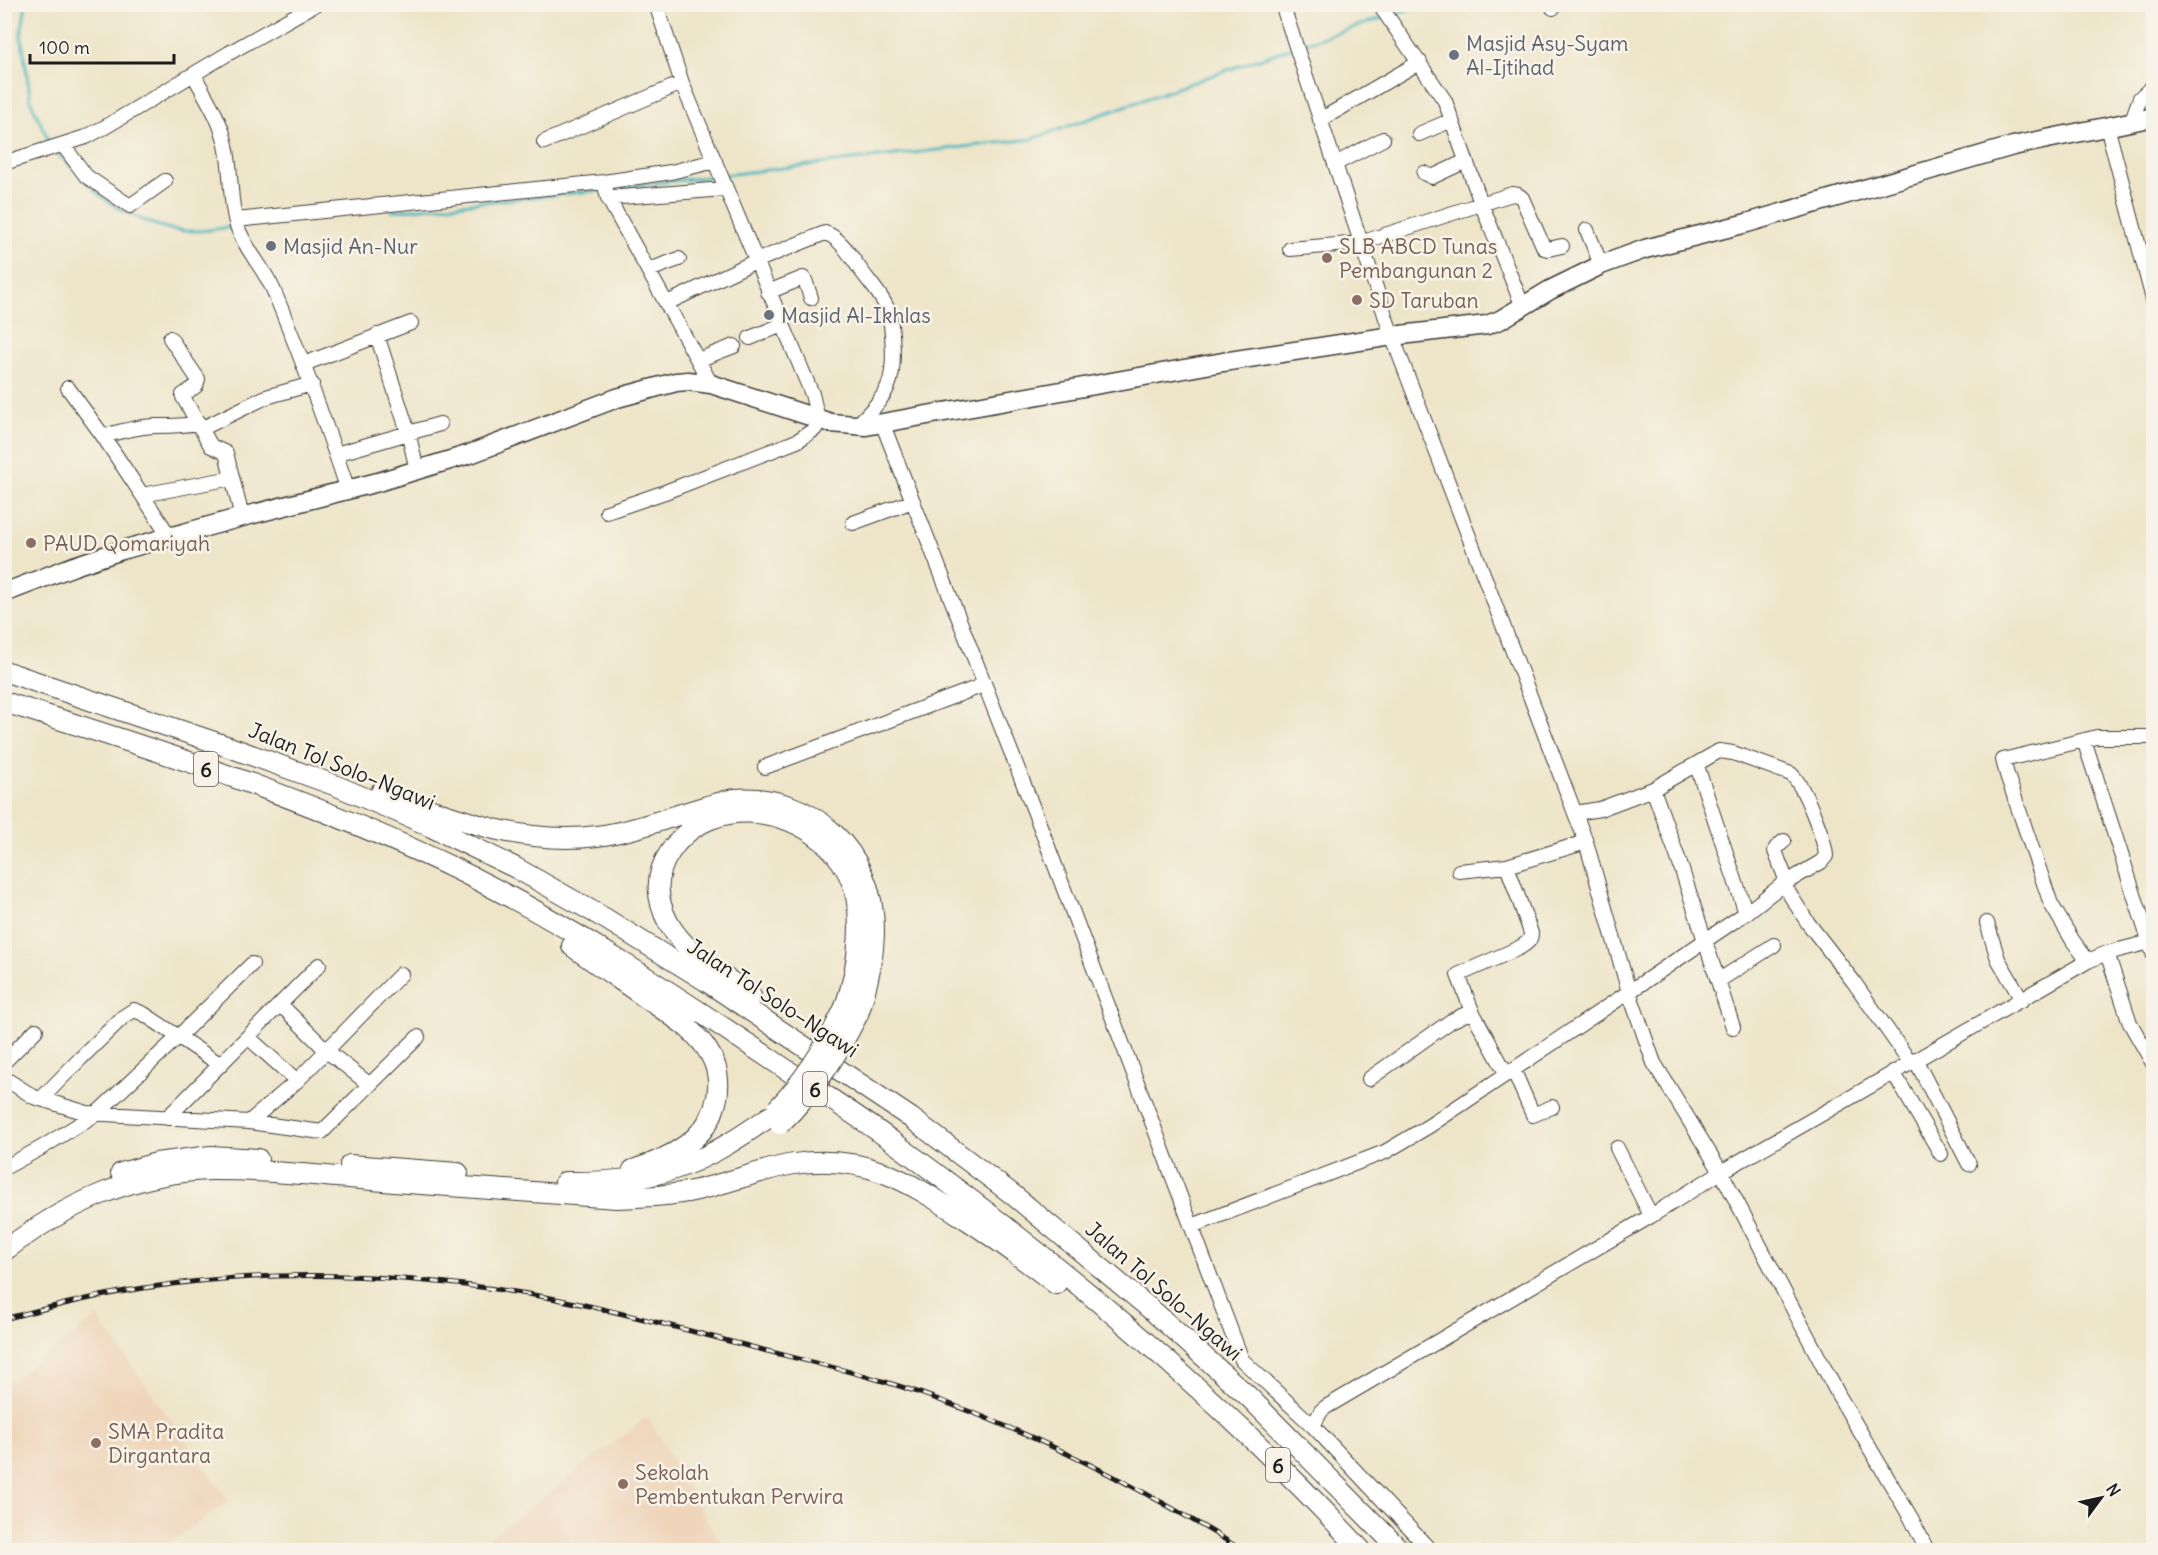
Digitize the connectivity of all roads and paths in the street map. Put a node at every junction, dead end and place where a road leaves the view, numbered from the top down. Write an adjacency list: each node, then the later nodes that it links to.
1 (316, 4): 6 (street)
2 (656, 4): 7 (street)
3 (1282, 4): 10 (street)
4 (1384, 13): 5 (street)
5 (1420, 62): 10 (street); 11 (street)
6 (194, 75): 17 (street); 26 (street)
7 (682, 83): 16 (street); 22 (street)
8 (2154, 85): 12 (street)
9 (2154, 117): 12 (main road)
10 (1320, 120): 20 (street)
11 (1452, 120): 14 (street); 18 (street)
12 (2132, 120): 13 (main road)
13 (2107, 126): 33 (main road); 38 (street)
14 (1419, 134)
15 (1383, 139): 20 (street)
16 (544, 142)
17 (62, 145): 19 (street); 23 (street)
18 (1466, 161): 21 (street); 25 (street)
19 (4, 163)
20 (1335, 164): 28 (street)
21 (1424, 173)
22 (720, 176): 24 (street); 24 (street); 32 (street)
23 (165, 181)
24 (605, 190): 26 (street); 34 (street)
25 (1481, 203): 28 (street); 29 (street); 39 (street)
26 (236, 222): 48 (street)
27 (1587, 230): 33 (street)
28 (1360, 243): 30 (street); 43 (street)
29 (1562, 246)
30 (1290, 249)
31 (679, 259): 34 (street)
32 (756, 261): 35 (street); 37 (street); 56 (street)
33 (1601, 265): 39 (main road)
34 (649, 270): 37 (street)
35 (768, 292): 36 (street); 41 (street)
36 (811, 298)
37 (667, 303): 47 (street)
38 (2154, 303)
39 (1523, 307): 43 (main road)
40 (411, 323): 42 (street)
41 (783, 325): 45 (street); 52 (street)
42 (377, 335): 48 (street); 57 (street)
43 (1392, 336): 54 (main road); 79 (street)
44 (170, 338): 55 (street)
45 (750, 338)
46 (734, 346): 47 (street)
47 (698, 360): 50 (street)
48 (304, 364): 49 (street)
49 (312, 384): 55 (street); 59 (street)
50 (711, 384): 52 (main road); 60 (main road)
51 (68, 388): 58 (street)
52 (818, 419): 56 (main road); 65 (street)
53 (440, 424): 57 (street)
54 (883, 424): 56 (main road); 64 (street)
55 (201, 426): 58 (street); 61 (street)
56 (856, 426)
57 (408, 432): 59 (street); 60 (street)
58 (103, 436): 63 (street)
59 (336, 454): 62 (street)
60 (417, 470): 62 (main road)
61 (232, 478): 63 (street); 66 (street)
62 (348, 490): 66 (main road)
63 (142, 495): 68 (street)
64 (913, 501): 67 (street); 71 (street)
65 (607, 512)
66 (242, 517): 68 (main road)
67 (853, 523)
68 (170, 537): 69 (main road)
69 (4, 593)
70 (4, 671): 75 (highway, Jalan Tol Solo–Ngawi / 6)
71 (984, 685): 77 (street); 132 (street)
72 (4, 702): 82 (highway, 6)
73 (2154, 737): 74 (street)
74 (2084, 740): 89 (street); 93 (street)
75 (229, 747): 101 (highway); 123 (highway, Jalan Tol Solo–Ngawi / 6)
76 (1697, 766): 78 (street); 85 (street); 86 (street)
77 (765, 767)
78 (1653, 789): 79 (street); 88 (street)
79 (1575, 813): 81 (street)
80 (1784, 841): 85 (street)
81 (1586, 842): 83 (street); 98 (street)
82 (404, 846): 130 (highway); 135 (highway, 6)
83 (1507, 866): 84 (street); 102 (street)
84 (1459, 871)
85 (1785, 883): 86 (street); 109 (street)
86 (1746, 913): 88 (street)
87 (1987, 923): 99 (street)
88 (1704, 940): 97 (street); 98 (street)
89 (2151, 941): 91 (street); 92 (street)
90 (1774, 945): 97 (street)
91 (2107, 953): 93 (street); 112 (street)
92 (2154, 956)
93 (2088, 961): 99 (street)
94 (252, 964): 105 (street)
95 (320, 965): 100 (street)
96 (401, 974): 108 (street)
97 (1718, 981): 103 (street)
98 (1629, 992): 113 (street); 129 (street)
99 (2022, 1000): 109 (street)
100 (281, 1005): 106 (street); 108 (street)
101 (852, 1011): 123 (highway); 130 (highway, bridge)
102 (1472, 1011): 113 (street); 116 (street)
103 (1733, 1027)
104 (36, 1030): 110 (street)
105 (178, 1037): 111 (street); 119 (street); 121 (street)
106 (249, 1038): 111 (street); 117 (street)
107 (418, 1038): 118 (street)
108 (327, 1051): 117 (street); 118 (street)
109 (1912, 1060): 114 (street); 127 (street)
110 (4, 1062)
111 (221, 1065): 122 (street)
112 (2154, 1065)
113 (1510, 1071): 120 (street); 132 (street)
114 (1893, 1072): 126 (street); 129 (street)
115 (4, 1078): 119 (street)
116 (1369, 1079)
117 (297, 1081): 124 (street)
118 (370, 1085): 124 (street)
119 (41, 1099): 121 (street)
120 (1552, 1107)
121 (96, 1114): 122 (street); 128 (street)
122 (167, 1118): 124 (street)
123 (911, 1118): 138 (highway, Jalan Tol Solo–Ngawi / 6)
124 (249, 1122)
125 (1617, 1148): 131 (street)
126 (1941, 1154)
127 (1969, 1164)
128 (4, 1168)
129 (1721, 1172): 131 (street); 140 (street)
130 (567, 1188): 133 (highway); 134 (highway); 135 (highway)
131 (1652, 1216): 136 (street)
132 (1192, 1226): 136 (street)
133 (4, 1236)
134 (4, 1251)
135 (1191, 1384): 137 (highway, 6)
136 (1313, 1426): 139 (street)
137 (1361, 1551)
138 (1400, 1551)
139 (1430, 1551)
140 (1927, 1551)

